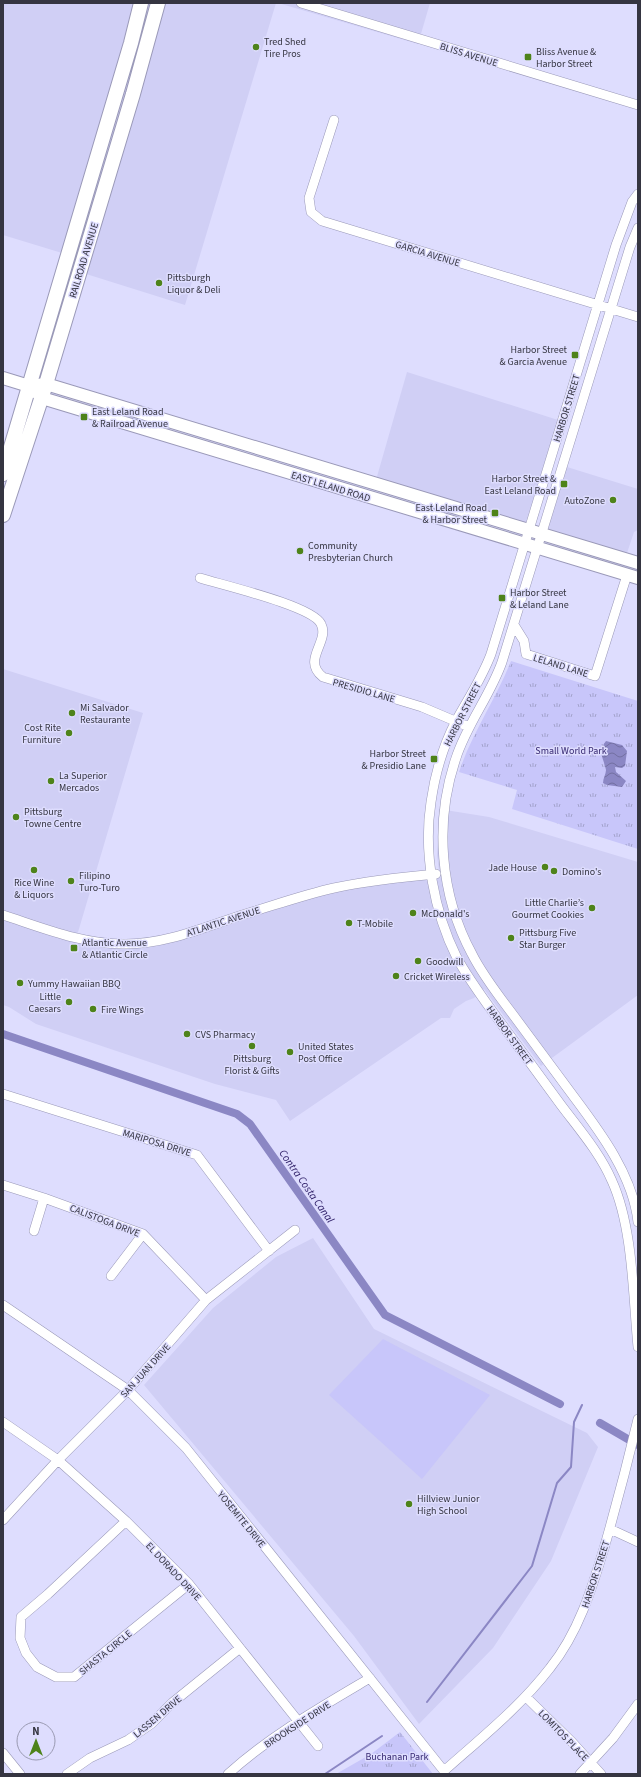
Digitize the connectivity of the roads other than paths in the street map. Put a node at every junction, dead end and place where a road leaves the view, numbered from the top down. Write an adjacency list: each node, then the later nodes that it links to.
1 (141, 3): 4 (highway, RAILROAD AVENUE)
2 (158, 3): 5 (highway, RAILROAD AVENUE)
3 (301, 3): 6 (street, BLISS AVENUE)
4 (131, 42): 5 (highway); 15 (highway, RAILROAD AVENUE)
5 (133, 94): 14 (highway, RAILROAD AVENUE)
6 (638, 105)
7 (334, 120): 10 (street, GARCIA AVENUE)
8 (638, 194): 10 (street, HARBOR STREET)
9 (638, 228): 11 (street, HARBOR STREET)
10 (598, 304): 11 (street, GARCIA AVENUE); 19 (street, HARBOR STREET)
11 (612, 309): 12 (street, GARCIA AVENUE); 20 (street, HARBOR STREET)
12 (638, 317)
13 (3, 378): 15 (main road)
14 (46, 384): 15 (main road); 16 (highway, RAILROAD AVENUE); 19 (main road, EAST LELAND ROAD)
15 (29, 386): 16 (main road, EAST LELAND ROAD); 17 (highway, RAILROAD AVENUE)
16 (42, 398): 18 (highway, RAILROAD AVENUE); 21 (main road, EAST LELAND ROAD)
17 (3, 474)
18 (3, 515)
19 (528, 530): 20 (main road, EAST LELAND ROAD); 21 (street, HARBOR STREET)
20 (543, 534): 22 (street, HARBOR STREET); 23 (main road, EAST LELAND ROAD)
21 (524, 543): 22 (main road, EAST LELAND ROAD); 29 (street, HARBOR STREET)
22 (539, 548): 24 (main road, EAST LELAND ROAD); 26 (street, HARBOR STREET)
23 (638, 564)
24 (632, 576): 28 (street, LELAND LANE)
25 (200, 578): 29 (street, PRESIDIO LANE)
26 (514, 625): 27 (street, HARBOR STREET); 28 (street, LELAND LANE)
27 (509, 641): 28 (street); 30 (street, HARBOR STREET)
28 (526, 654)
29 (456, 720): 30 (street, PRESIDIO LANE); 32 (street, HARBOR STREET)
30 (469, 727): 31 (street, HARBOR STREET)
31 (445, 874): 32 (street, ATLANTIC AVENUE); 34 (street, HARBOR STREET)
32 (432, 875): 33 (street, ATLANTIC AVENUE); 35 (street, HARBOR STREET)
33 (3, 915)
34 (486, 979): 35 (street); 39 (street, HARBOR STREET)
35 (475, 987): 47 (street, HARBOR STREET)
36 (3, 1094): 43 (street, MARIPOSA DRIVE)
37 (3, 1185): 38 (street, CALISTOGA DRIVE)
38 (44, 1198): 41 (street); 42 (street, CALISTOGA DRIVE)
39 (638, 1222)
40 (295, 1230): 43 (street, SAN JUAN DRIVE)
41 (34, 1231)
42 (143, 1234): 44 (street); 45 (street, CALISTOGA DRIVE)
43 (269, 1251): 45 (street, SAN JUAN DRIVE)
44 (111, 1276)
45 (206, 1300): 48 (street, SAN JUAN DRIVE)
46 (3, 1305): 48 (street, YOSEMITE DRIVE)
47 (638, 1347)
48 (128, 1390): 51 (street, SAN JUAN DRIVE); 58 (street, YOSEMITE DRIVE)
49 (638, 1419): 54 (street, HARBOR STREET)
50 (3, 1422): 51 (street, EL DORADO DRIVE)
51 (58, 1460): 52 (street, SAN JUAN DRIVE); 53 (street, EL DORADO DRIVE)
52 (3, 1520)
53 (126, 1521): 56 (street, EL DORADO DRIVE); 56 (street, SHASTA CIRCLE)
54 (610, 1529): 55 (street); 59 (street, HARBOR STREET)
55 (638, 1542)
56 (189, 1584): 57 (street, EL DORADO DRIVE)
57 (240, 1648): 61 (street, EL DORADO DRIVE); 67 (street, LASSEN DRIVE)
58 (370, 1678): 61 (street, BROOKSIDE DRIVE); 65 (street, YOSEMITE DRIVE)
59 (526, 1697): 64 (street, LOMITOS PLACE); 65 (street, HARBOR STREET)
60 (638, 1704): 64 (street)
61 (299, 1721): 62 (street, EL DORADO DRIVE); 68 (street, BROOKSIDE DRIVE)
62 (318, 1746)
63 (3, 1753): 66 (street)
64 (591, 1763): 69 (street); 70 (street, LOMITOS PLACE)
65 (444, 1773)
66 (20, 1774)
67 (67, 1774)
68 (228, 1774)
69 (580, 1774)
70 (601, 1774)

